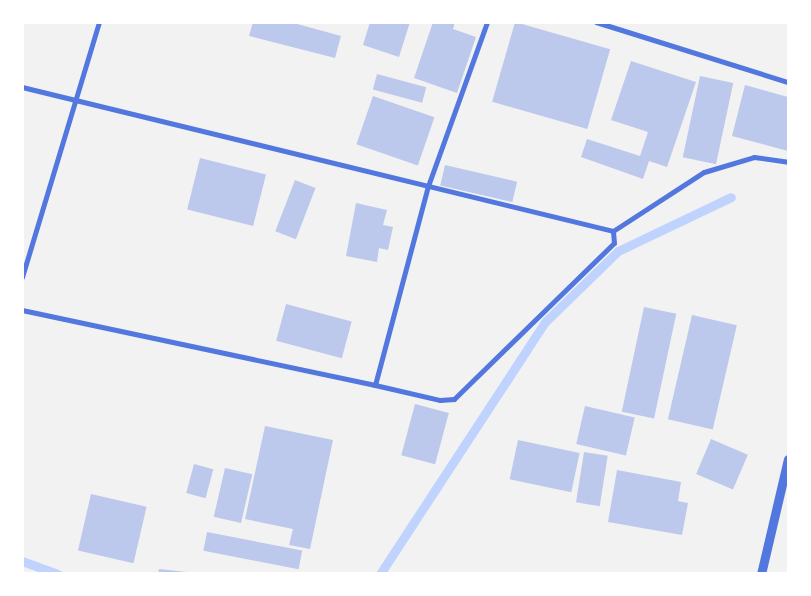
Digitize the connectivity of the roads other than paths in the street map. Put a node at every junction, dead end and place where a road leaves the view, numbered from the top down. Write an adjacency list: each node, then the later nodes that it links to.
1 (99, 22): 6 (street)
2 (486, 22): 8 (street)
3 (596, 22): 4 (street)
4 (788, 82)
5 (22, 87): 6 (street)
6 (75, 100): 8 (street); 10 (street)
7 (788, 162): 9 (street)
8 (428, 186): 9 (street); 12 (street)
9 (614, 231): 12 (street)
10 (22, 277)
11 (22, 310): 12 (street)
12 (375, 385)
13 (788, 459): 14 (street)
14 (761, 574)

